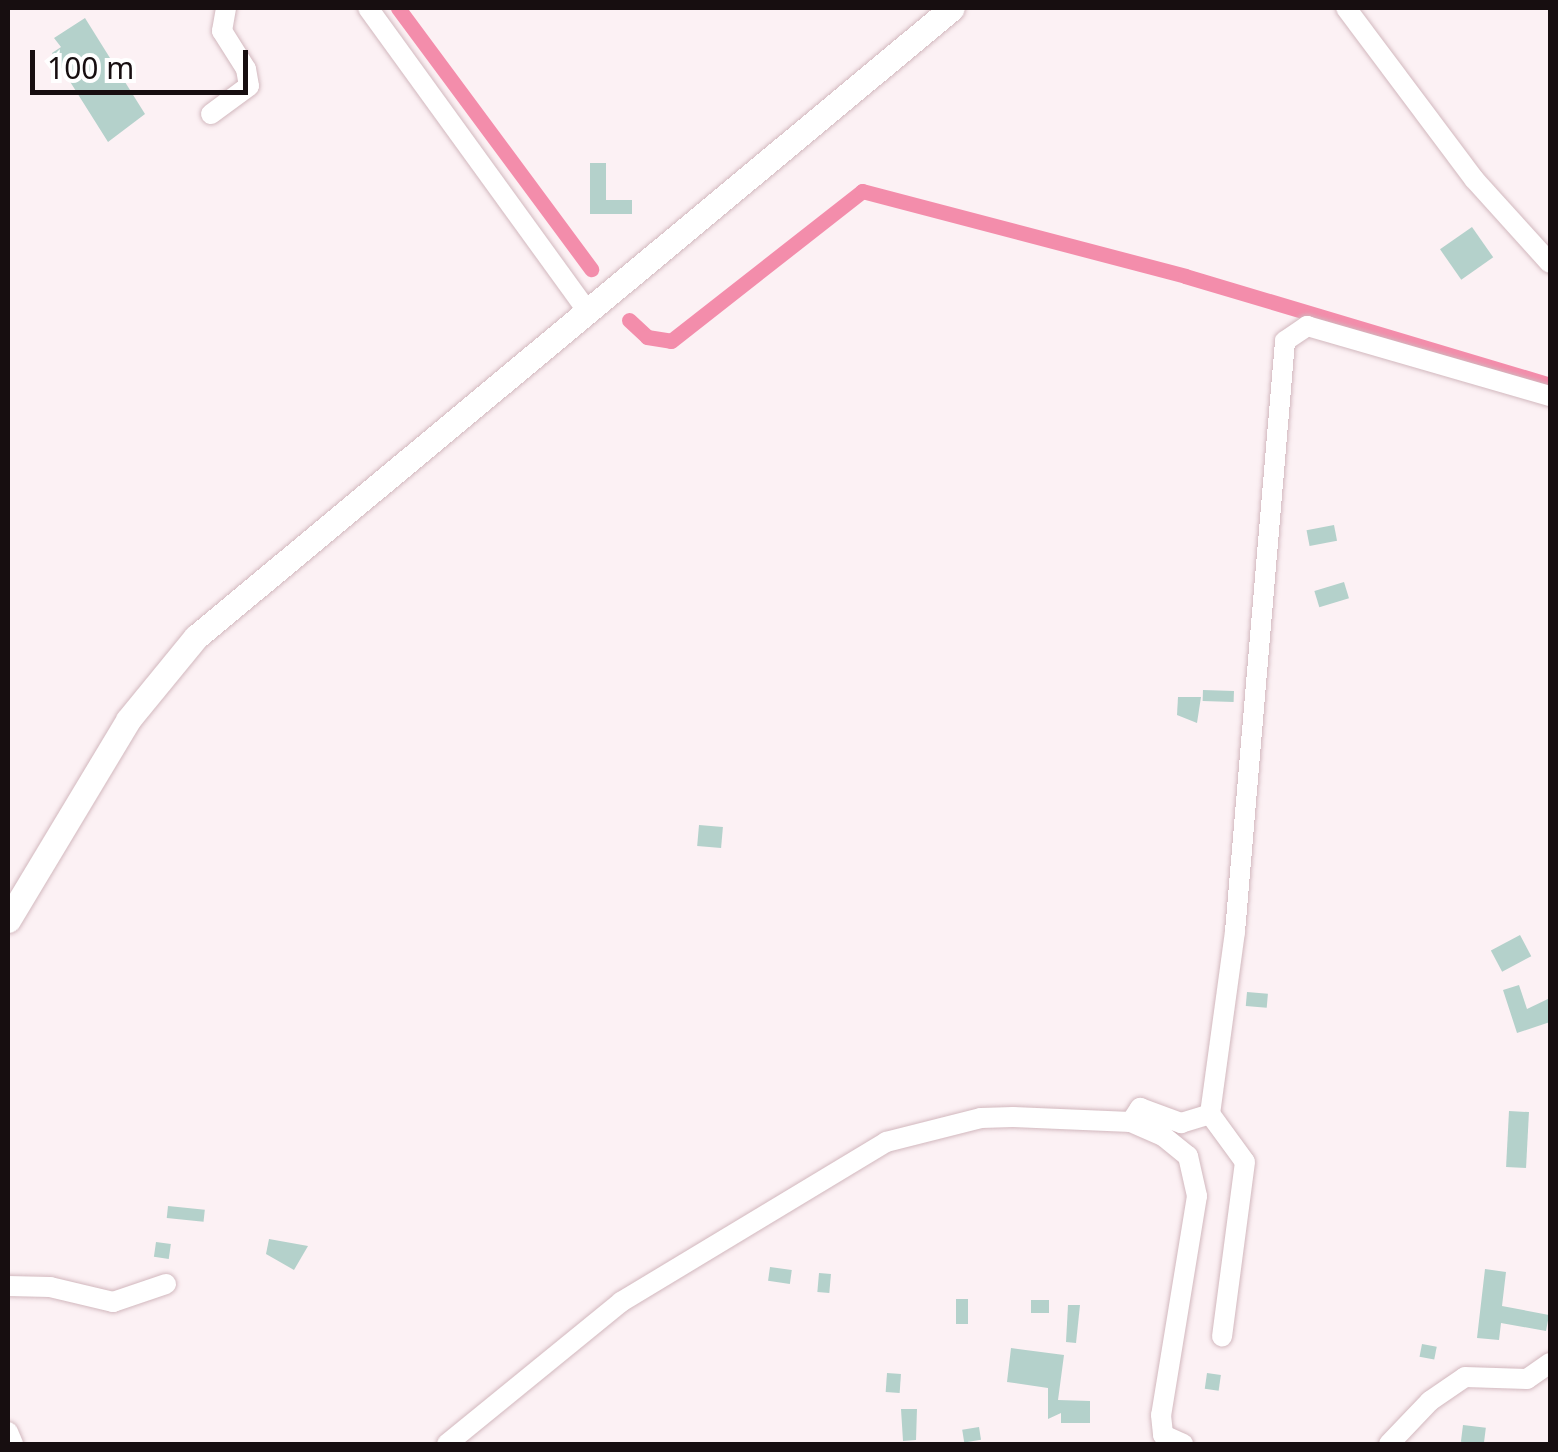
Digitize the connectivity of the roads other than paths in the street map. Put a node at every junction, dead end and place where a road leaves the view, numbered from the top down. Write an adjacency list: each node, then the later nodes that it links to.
1 (226, 8): 5 (street)
2 (368, 8): 7 (street)
3 (952, 8): 7 (main road)
4 (1346, 8): 6 (street)
5 (210, 114)
6 (1550, 263)
7 (587, 310): 9 (main road)
8 (1550, 396): 10 (street)
9 (8, 920)
10 (1210, 1114): 11 (street); 14 (street)
11 (1130, 1122): 18 (street); 19 (street)
12 (166, 1284): 13 (street)
13 (8, 1286)
14 (1222, 1336)
15 (1550, 1364): 20 (street)
16 (8, 1432): 17 (street)
17 (13, 1444)
18 (447, 1444)
19 (1183, 1444)
20 (1389, 1444)

